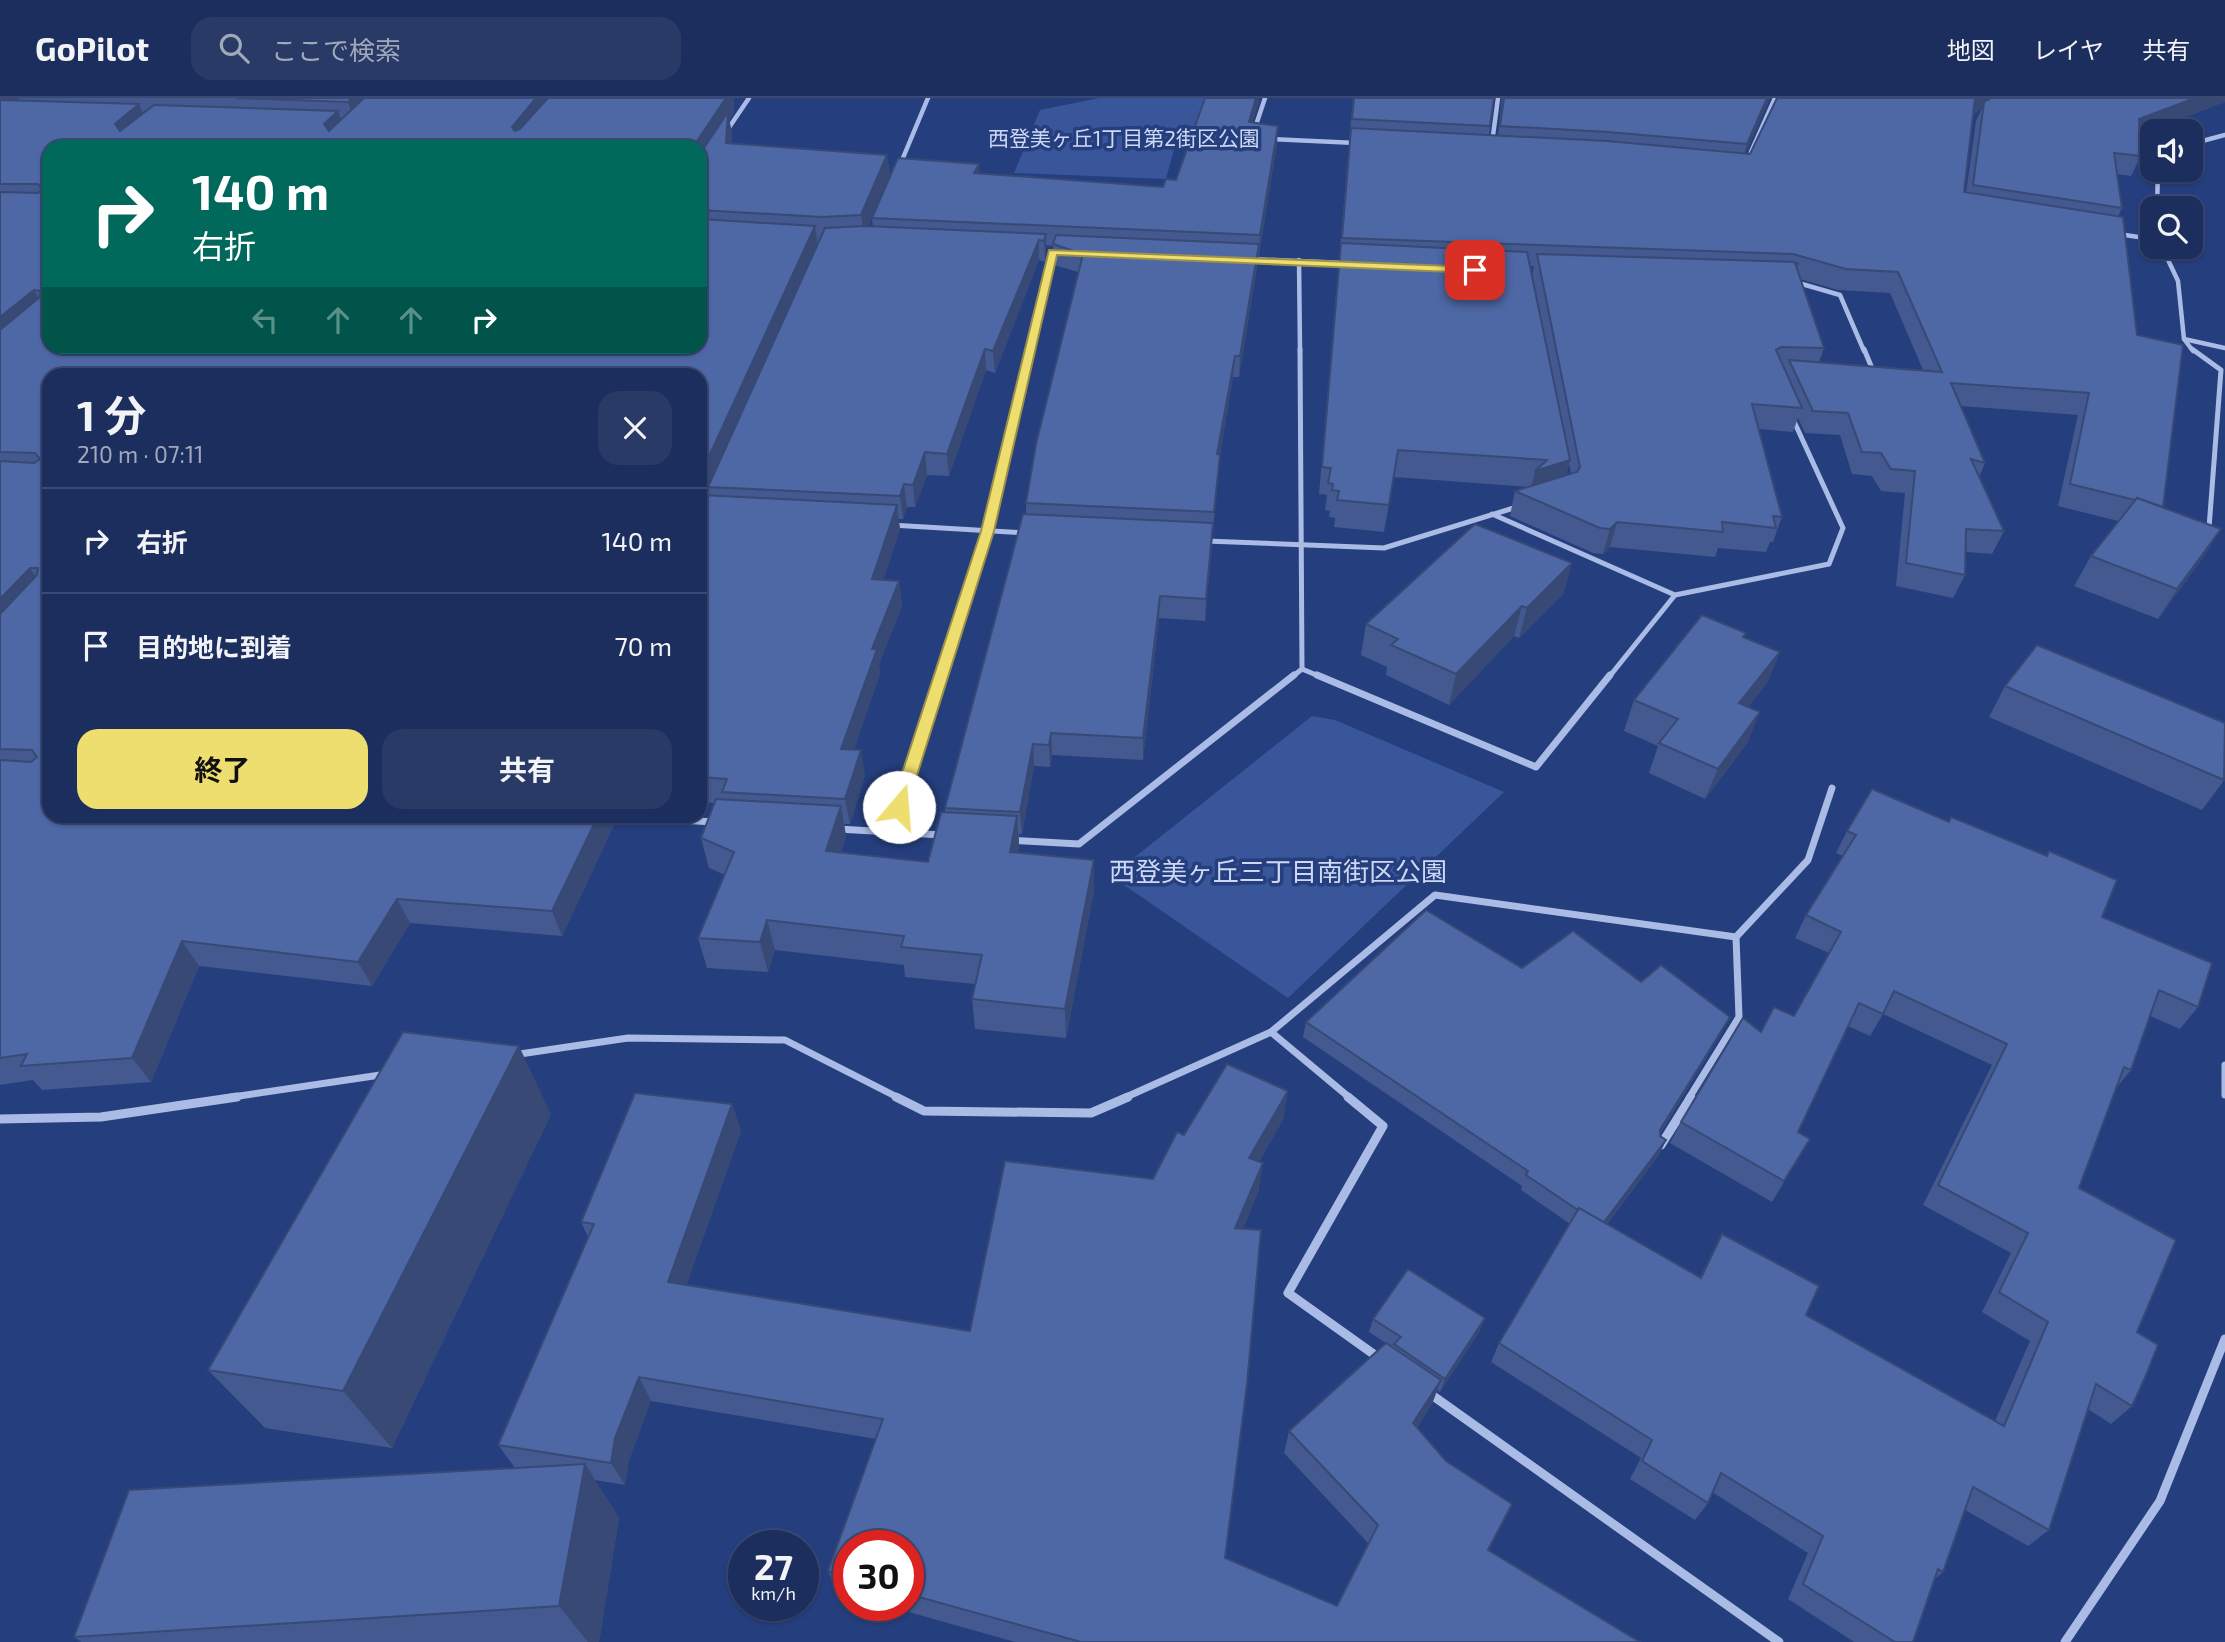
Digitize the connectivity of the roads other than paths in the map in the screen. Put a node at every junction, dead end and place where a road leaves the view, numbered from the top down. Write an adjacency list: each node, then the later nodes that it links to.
1 (749, 98): 6 (street)
2 (928, 98): 14 (street)
3 (1265, 98): 8 (street)
4 (1498, 98): 12 (street)
5 (1775, 98): 13 (street)
6 (725, 133)
7 (2225, 135): 10 (street)
8 (1252, 138)
9 (1265, 138): 11 (street)
10 (2203, 141)
11 (1358, 143)
12 (1491, 150)
13 (1749, 157)
14 (898, 170)
15 (2114, 233): 16 (street)
16 (2140, 237)
17 (1039, 252): 18 (street)
18 (1052, 252): 19 (street); 33 (street)
19 (1066, 253)
20 (1244, 259): 22 (street)
21 (2167, 259): 25 (street)
22 (1299, 260): 23 (street); 36 (street)
23 (1352, 263)
24 (1786, 280): 27 (street)
25 (2184, 339): 26 (street); 32 (street)
26 (2225, 348)
27 (1864, 379)
28 (1791, 414): 37 (street)
29 (1530, 502): 30 (street)
30 (1492, 514): 36 (street); 37 (street)
31 (880, 525): 33 (street)
32 (2209, 528)
33 (988, 531): 34 (street); 43 (street)
34 (1029, 533)
35 (1194, 541): 36 (street)
36 (1303, 546): 38 (street)
37 (1675, 595): 38 (street)
38 (1302, 668): 45 (street)
39 (1832, 788): 46 (street)
40 (707, 821): 41 (street)
41 (727, 822)
42 (823, 828): 43 (street)
43 (891, 832): 44 (street)
44 (945, 835)
45 (999, 839)
46 (1736, 937): 47 (street); 53 (street)
47 (1271, 1032): 48 (street); 55 (street)
48 (508, 1056)
49 (2225, 1065): 51 (street)
50 (401, 1072): 52 (street)
51 (2225, 1095)
52 (0, 1119)
53 (1659, 1148)
54 (2225, 1339): 58 (street)
55 (1388, 1364)
56 (1422, 1388): 57 (street)
57 (1779, 1642)
58 (2065, 1642)

